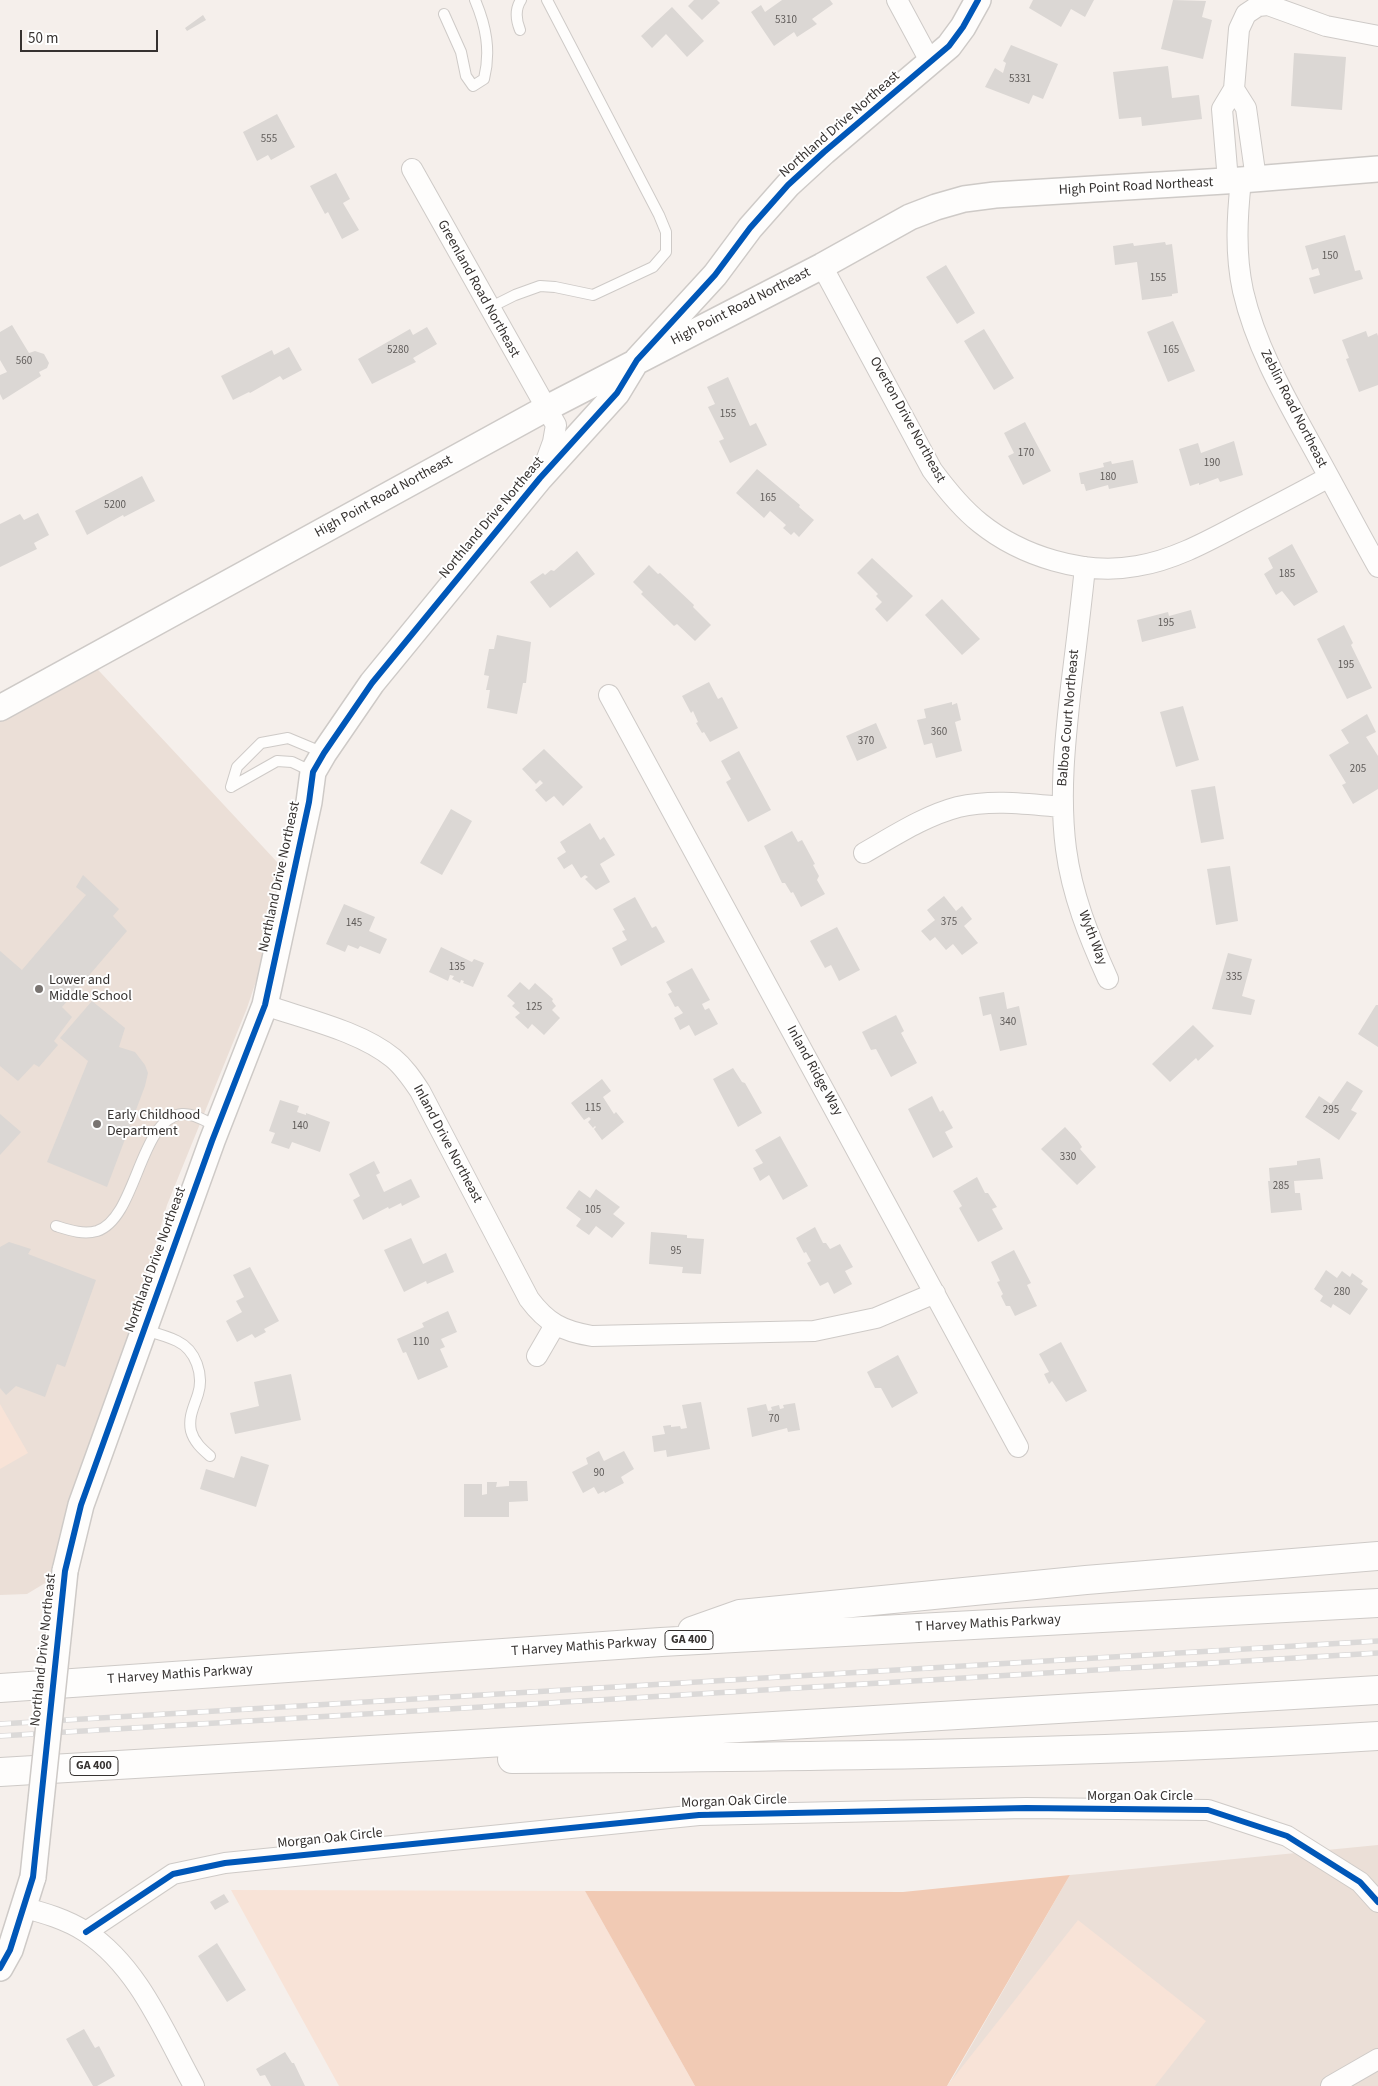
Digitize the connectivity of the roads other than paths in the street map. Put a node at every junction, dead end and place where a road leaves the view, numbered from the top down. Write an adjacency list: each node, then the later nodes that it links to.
1 (475, 0): 6 (lane)
2 (521, 0): 7 (lane)
3 (546, 0): 15 (lane)
4 (897, 0): 9 (street)
5 (978, 0): 9 (street, Northland Drive Northeast)
6 (444, 14)
7 (520, 30)
8 (1378, 36): 10 (street)
9 (931, 63): 16 (street, Northland Drive Northeast)
10 (1234, 89): 13 (street); 13 (street)
11 (412, 169): 15 (street, Greenland Road Northeast)
12 (1378, 169): 13 (street, High Point Road Northeast)
13 (1242, 180): 14 (street, High Point Road Northeast); 18 (street, Zeblin Road Northeast)
14 (822, 266): 16 (street, High Point Road Northeast); 20 (street, Overton Drive Northeast)
15 (489, 308): 17 (street, Greenland Road Northeast)
16 (637, 360): 17 (street, High Point Road Northeast); 19 (street, Northland Drive Northeast)
17 (545, 409): 19 (street, Northland Drive Northeast); 23 (street, High Point Road Northeast)
18 (1329, 477): 20 (street, Overton Drive Northeast); 21 (street, Zeblin Road Northeast)
19 (540, 478): 24 (street, Northland Drive Northeast)
20 (1085, 567): 25 (street, Balboa Court Northeast)
21 (1378, 568)
22 (609, 695): 32 (street, Inland Ridge Way)
23 (0, 708)
24 (318, 762): 24 (lane); 29 (street, Northland Drive Northeast)
25 (1062, 807): 26 (street); 27 (street, Balboa Court Northeast)
26 (864, 853)
27 (1077, 898): 28 (street, Wyth Way)
28 (1108, 979)
29 (265, 1005): 30 (street, Northland Drive Northeast); 33 (street, Inland Drive Northeast)
30 (218, 1127): 31 (lane); 34 (street, Northland Drive Northeast)
31 (56, 1226)
32 (935, 1293): 33 (street, Inland Drive Northeast); 36 (street, Inland Ridge Way)
33 (555, 1325): 35 (street)
34 (144, 1330): 37 (lane); 47 (street, Northland Drive Northeast, bridge)
35 (537, 1356)
36 (1018, 1447)
37 (210, 1456)
38 (1378, 1556): 40 (highway)
39 (1378, 1602): 40 (highway, T Harvey Mathis Parkway / GA 400)
40 (661, 1642): 41 (highway, T Harvey Mathis Parkway / GA 400)
41 (0, 1688)
42 (1378, 1690): 44 (highway, GA 400)
43 (1378, 1736): 44 (highway)
44 (188, 1761): 45 (highway, GA 400)
45 (0, 1772)
46 (1378, 1902): 48 (street, Morgan Oak Circle)
47 (22, 1907): 48 (street); 49 (street, Northland Drive Northeast)
48 (86, 1932): 51 (street)
49 (0, 1968)
50 (1378, 2059): 52 (street)
51 (194, 2086)
52 (1331, 2086)

